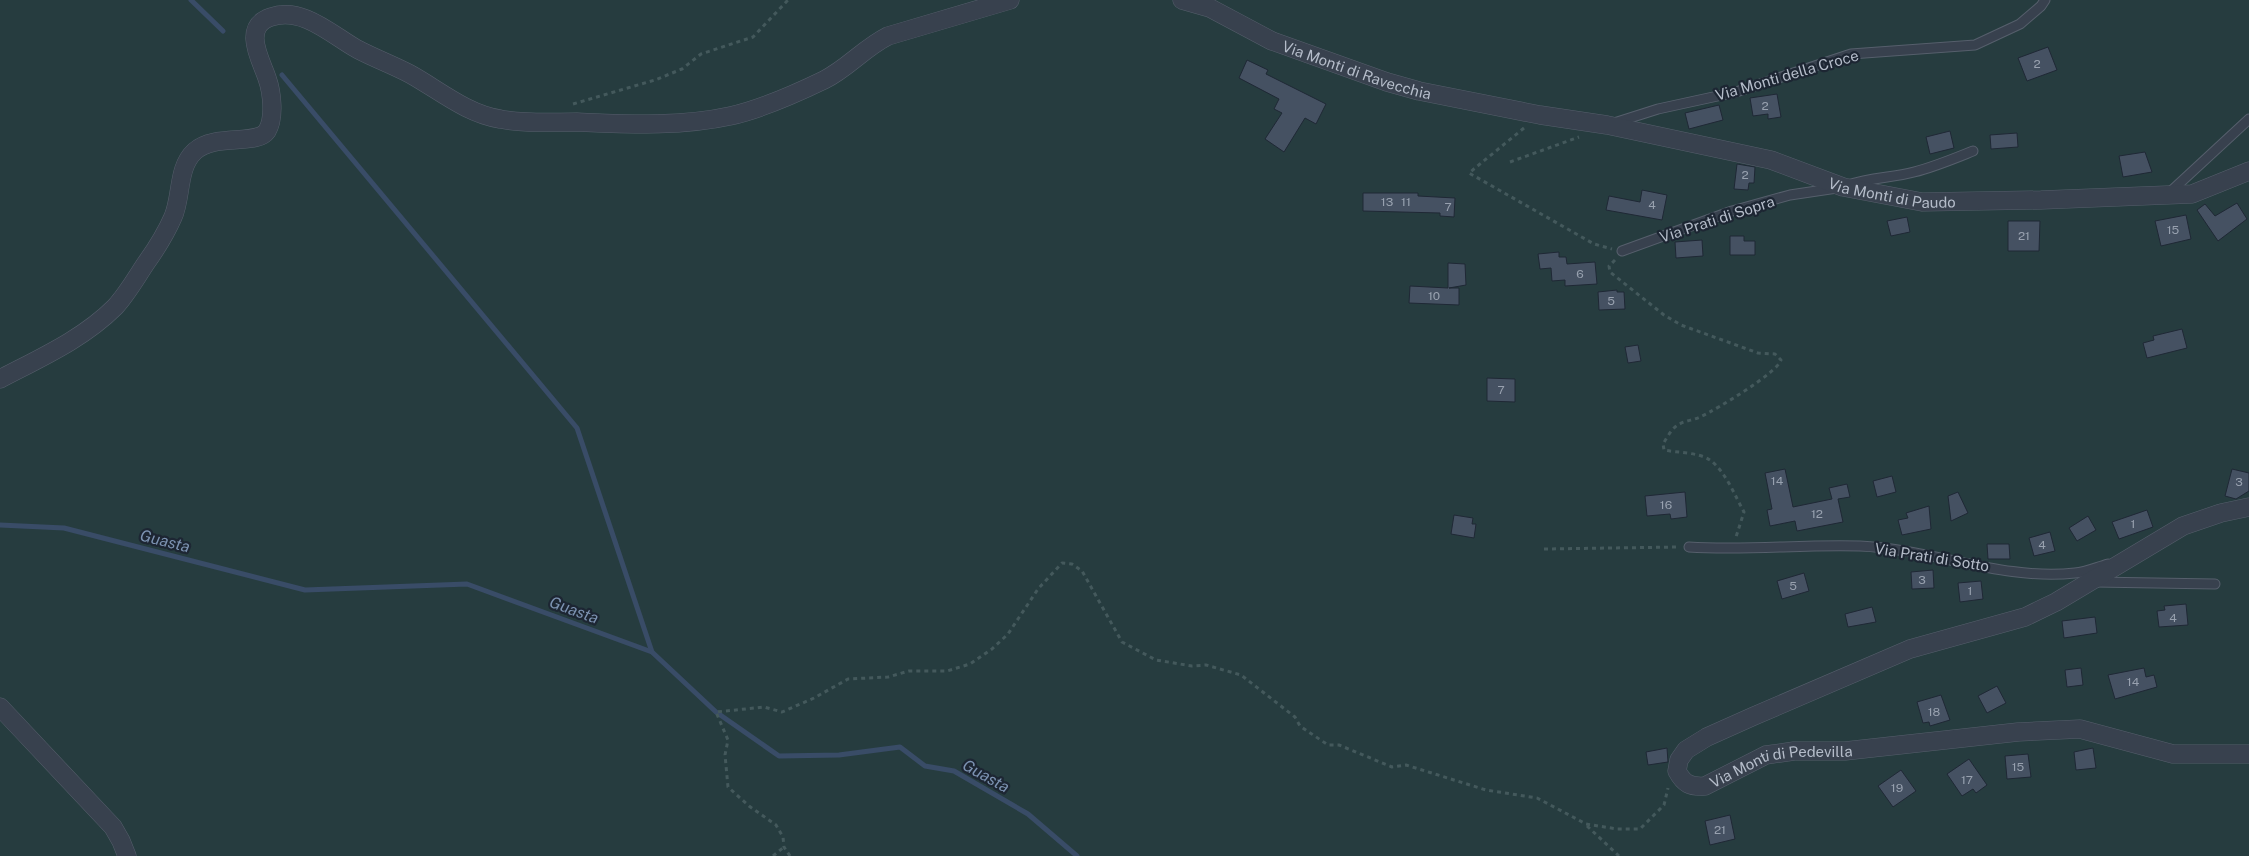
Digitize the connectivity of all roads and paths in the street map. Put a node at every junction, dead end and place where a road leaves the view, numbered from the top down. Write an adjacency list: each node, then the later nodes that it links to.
1 (788, 0): 5 (path)
2 (1010, 0): 15 (street)
3 (1182, 0): 6 (street, Via Monti di Ravecchia)
4 (2045, 0): 8 (lane, Via Monti della Croce)
5 (572, 105)
6 (1540, 115): 8 (street, Via Monti di Paudo); 14 (path)
7 (2249, 119): 13 (lane)
8 (1607, 125): 10 (path); 12 (street, Via Monti di Paudo)
9 (1973, 151): 12 (lane, Via Prati di Sopra)
10 (1510, 162)
11 (2249, 171): 13 (street, Via Monti di Paudo)
12 (1844, 187): 13 (street, Via Monti di Paudo); 14 (lane, Via Prati di Sopra)
13 (2165, 196)
14 (1622, 251): 19 (path)
15 (0, 379)
16 (2249, 507): 20 (street)
17 (1689, 547): 18 (path); 19 (lane, Via Prati di Sotto)
18 (1544, 549)
19 (1731, 550): 20 (lane, Via Prati di Sotto)
20 (2130, 558): 21 (street)
21 (2090, 582): 22 (lane); 25 (street)
22 (2216, 584)
23 (0, 707): 28 (street)
24 (2249, 754): 25 (street, Via Monti di Pedevilla)
25 (1683, 782): 26 (path)
26 (1586, 824): 27 (path); 31 (path)
27 (784, 847): 29 (path); 30 (path)
28 (127, 856)
29 (773, 856)
30 (790, 856)
31 (1619, 856)

